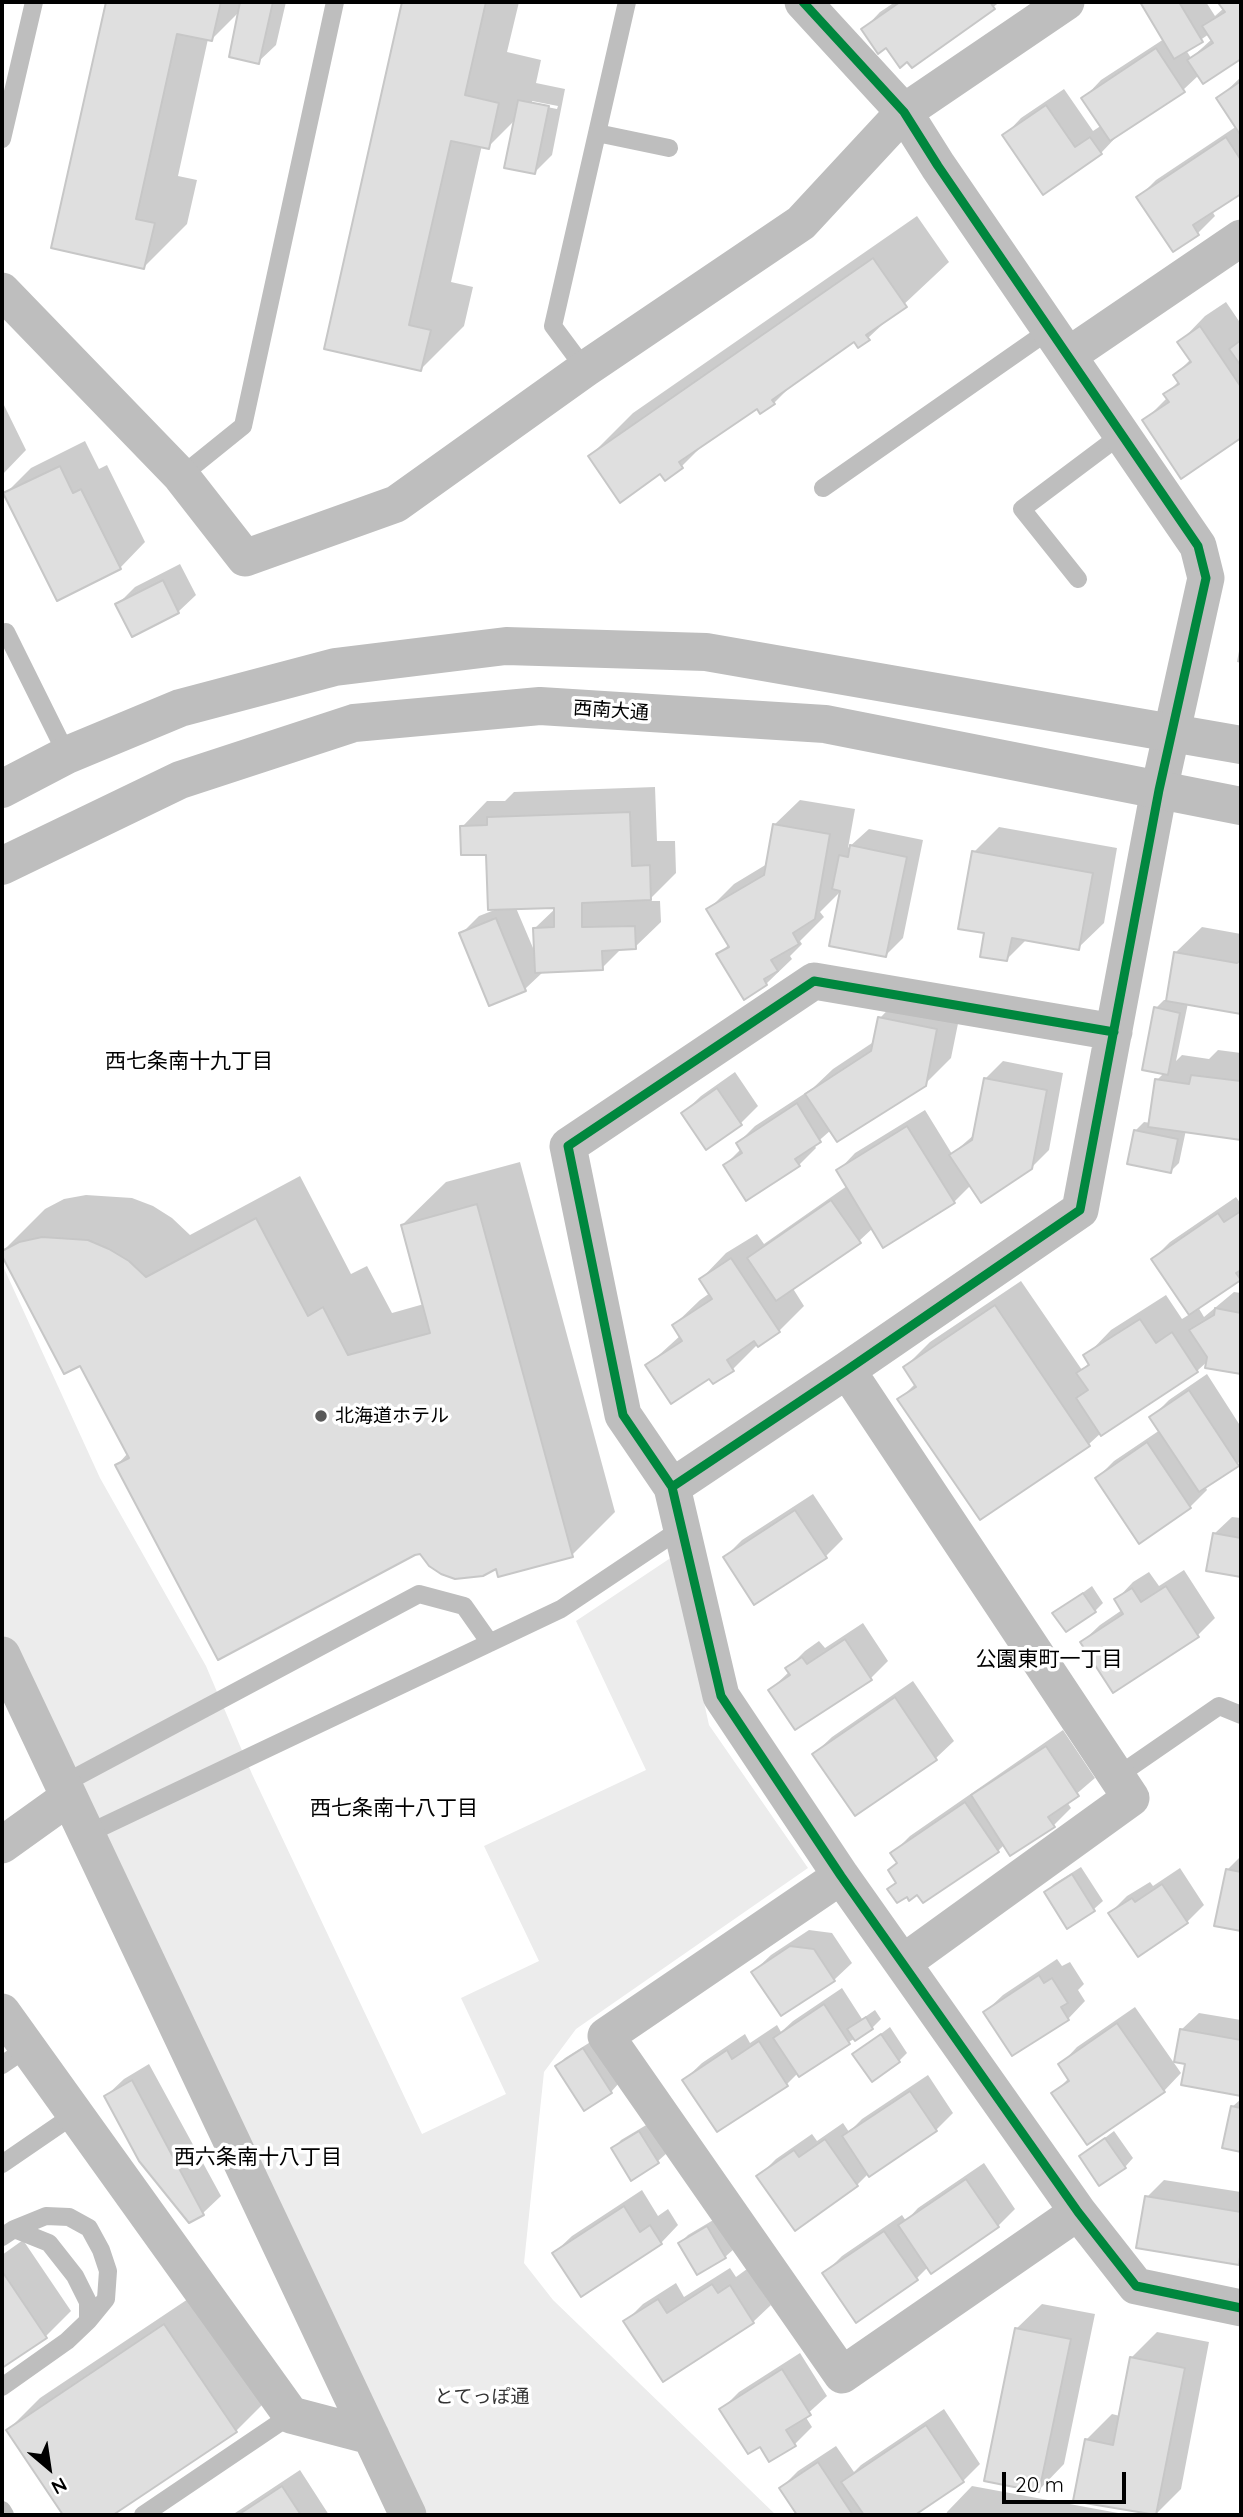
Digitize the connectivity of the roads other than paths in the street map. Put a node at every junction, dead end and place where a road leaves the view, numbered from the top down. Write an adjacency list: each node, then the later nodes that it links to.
1 (34, 2): 8 (lane)
2 (335, 2): 15 (lane)
3 (627, 2): 7 (lane)
4 (803, 2): 6 (street)
5 (1066, 2): 6 (street)
6 (904, 112): 12 (street); 13 (street)
7 (597, 133): 9 (lane); 13 (lane)
8 (2, 139)
9 (669, 148)
10 (1241, 238): 12 (street)
11 (2, 290): 15 (street)
12 (1060, 342): 14 (street); 16 (lane)
13 (585, 369): 15 (street)
14 (1122, 434): 17 (lane); 19 (street)
15 (181, 476)
16 (823, 488)
17 (1078, 579)
18 (2, 634): 21 (lane)
19 (1172, 733): 20 (street); 21 (street); 23 (street)
20 (1241, 745)
21 (67, 755): 22 (street)
22 (2, 789)
23 (1159, 790): 24 (street, 西南大通); 25 (street, 西南大通); 26 (street)
24 (1241, 806)
25 (2, 866)
26 (1114, 1032): 27 (street); 28 (street)
27 (847, 1370): 28 (street); 33 (street)
28 (672, 1487): 29 (street)
29 (682, 1528): 30 (lane); 37 (street)
30 (490, 1643): 34 (lane); 35 (lane)
31 (2, 1655): 34 (street)
32 (1241, 1715): 33 (lane)
33 (1116, 1776): 38 (street)
34 (66, 1790): 35 (street); 36 (street)
35 (87, 1834): 49 (street)
36 (2, 1844)
37 (841, 1876): 38 (street); 43 (street)
38 (904, 1962): 43 (street)
39 (2, 2012): 40 (street)
40 (14, 2056): 41 (street)
41 (75, 2114): 42 (lane); 48 (street)
42 (2, 2164)
43 (1078, 2212): 45 (street)
44 (8, 2233): 46 (lane); 46 (lane)
45 (1241, 2308)
46 (88, 2322): 47 (lane)
47 (2, 2387)
48 (291, 2415): 49 (street); 52 (lane)
49 (370, 2436): 53 (street)
50 (2, 2510): 51 (lane)
51 (5, 2515)
52 (143, 2515)
53 (408, 2515)

